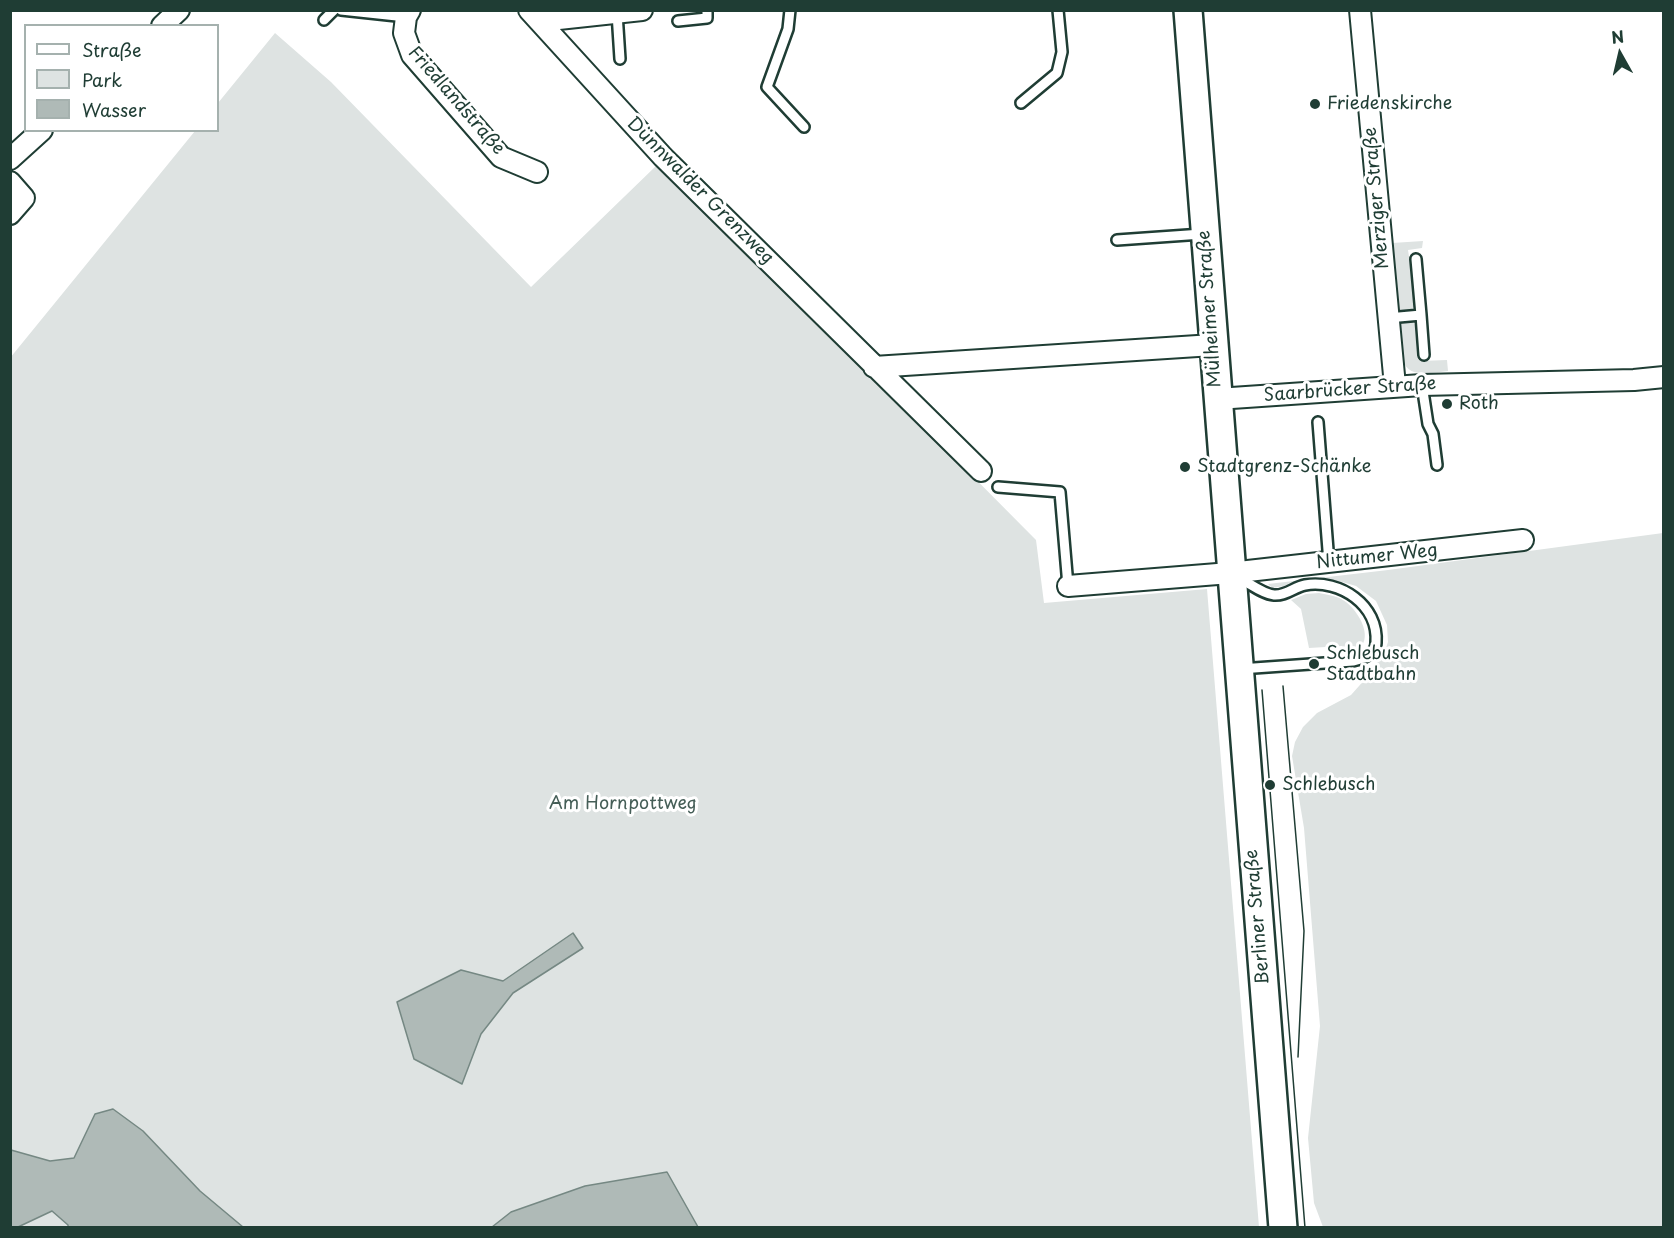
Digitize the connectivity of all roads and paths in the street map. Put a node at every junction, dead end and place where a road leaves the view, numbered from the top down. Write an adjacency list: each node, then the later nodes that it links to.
1 (179, 10): 15 (street)
2 (334, 10): 13 (lane)
3 (341, 10): 11 (lane)
4 (642, 10): 10 (street)
5 (707, 10): 14 (lane)
6 (790, 10): 18 (lane)
7 (1058, 10): 17 (lane)
8 (1188, 10): 24 (main road, Mülheimer Straße)
9 (1360, 10): 28 (street, Merziger Straße)
10 (606, 13): 12 (street); 16 (lane)
11 (408, 14): 21 (street, Friedlandstraße)
12 (534, 16): 31 (street, Dünnwalder Grenzweg)
13 (324, 20)
14 (678, 21)
15 (164, 24)
16 (620, 59)
17 (1021, 103)
18 (804, 127)
19 (40, 132): 20 (street)
20 (10, 159)
21 (537, 172)
22 (10, 182): 23 (street)
23 (10, 214)
24 (1204, 234): 25 (lane); 29 (main road, Mülheimer Straße)
25 (1117, 240)
26 (1416, 259): 27 (lane)
27 (1421, 315): 28 (lane); 30 (lane)
28 (1388, 318): 34 (street, Merziger Straße)
29 (1213, 345): 31 (street); 35 (main road, Mülheimer Straße)
30 (1424, 355)
31 (874, 367): 38 (street, Dünnwalder Grenzweg)
32 (1664, 377): 33 (street, Saarbrücker Straße)
33 (1422, 385): 34 (street, Saarbrücker Straße); 37 (lane)
34 (1395, 386): 35 (street, Saarbrücker Straße)
35 (1217, 399): 42 (main road, Mülheimer Straße)
36 (1318, 422): 41 (lane)
37 (1437, 465)
38 (981, 471)
39 (998, 487): 43 (lane)
40 (1523, 540): 41 (street, Nittumer Weg)
41 (1329, 562): 42 (street, Nittumer Weg)
42 (1230, 573): 43 (street); 44 (main road, Mülheimer Straße); 45 (lane)
43 (1068, 586)
44 (1233, 607): 45 (main road, Berliner Straße)
45 (1246, 669): 46 (main road, Berliner Straße)
46 (1283, 1227)

